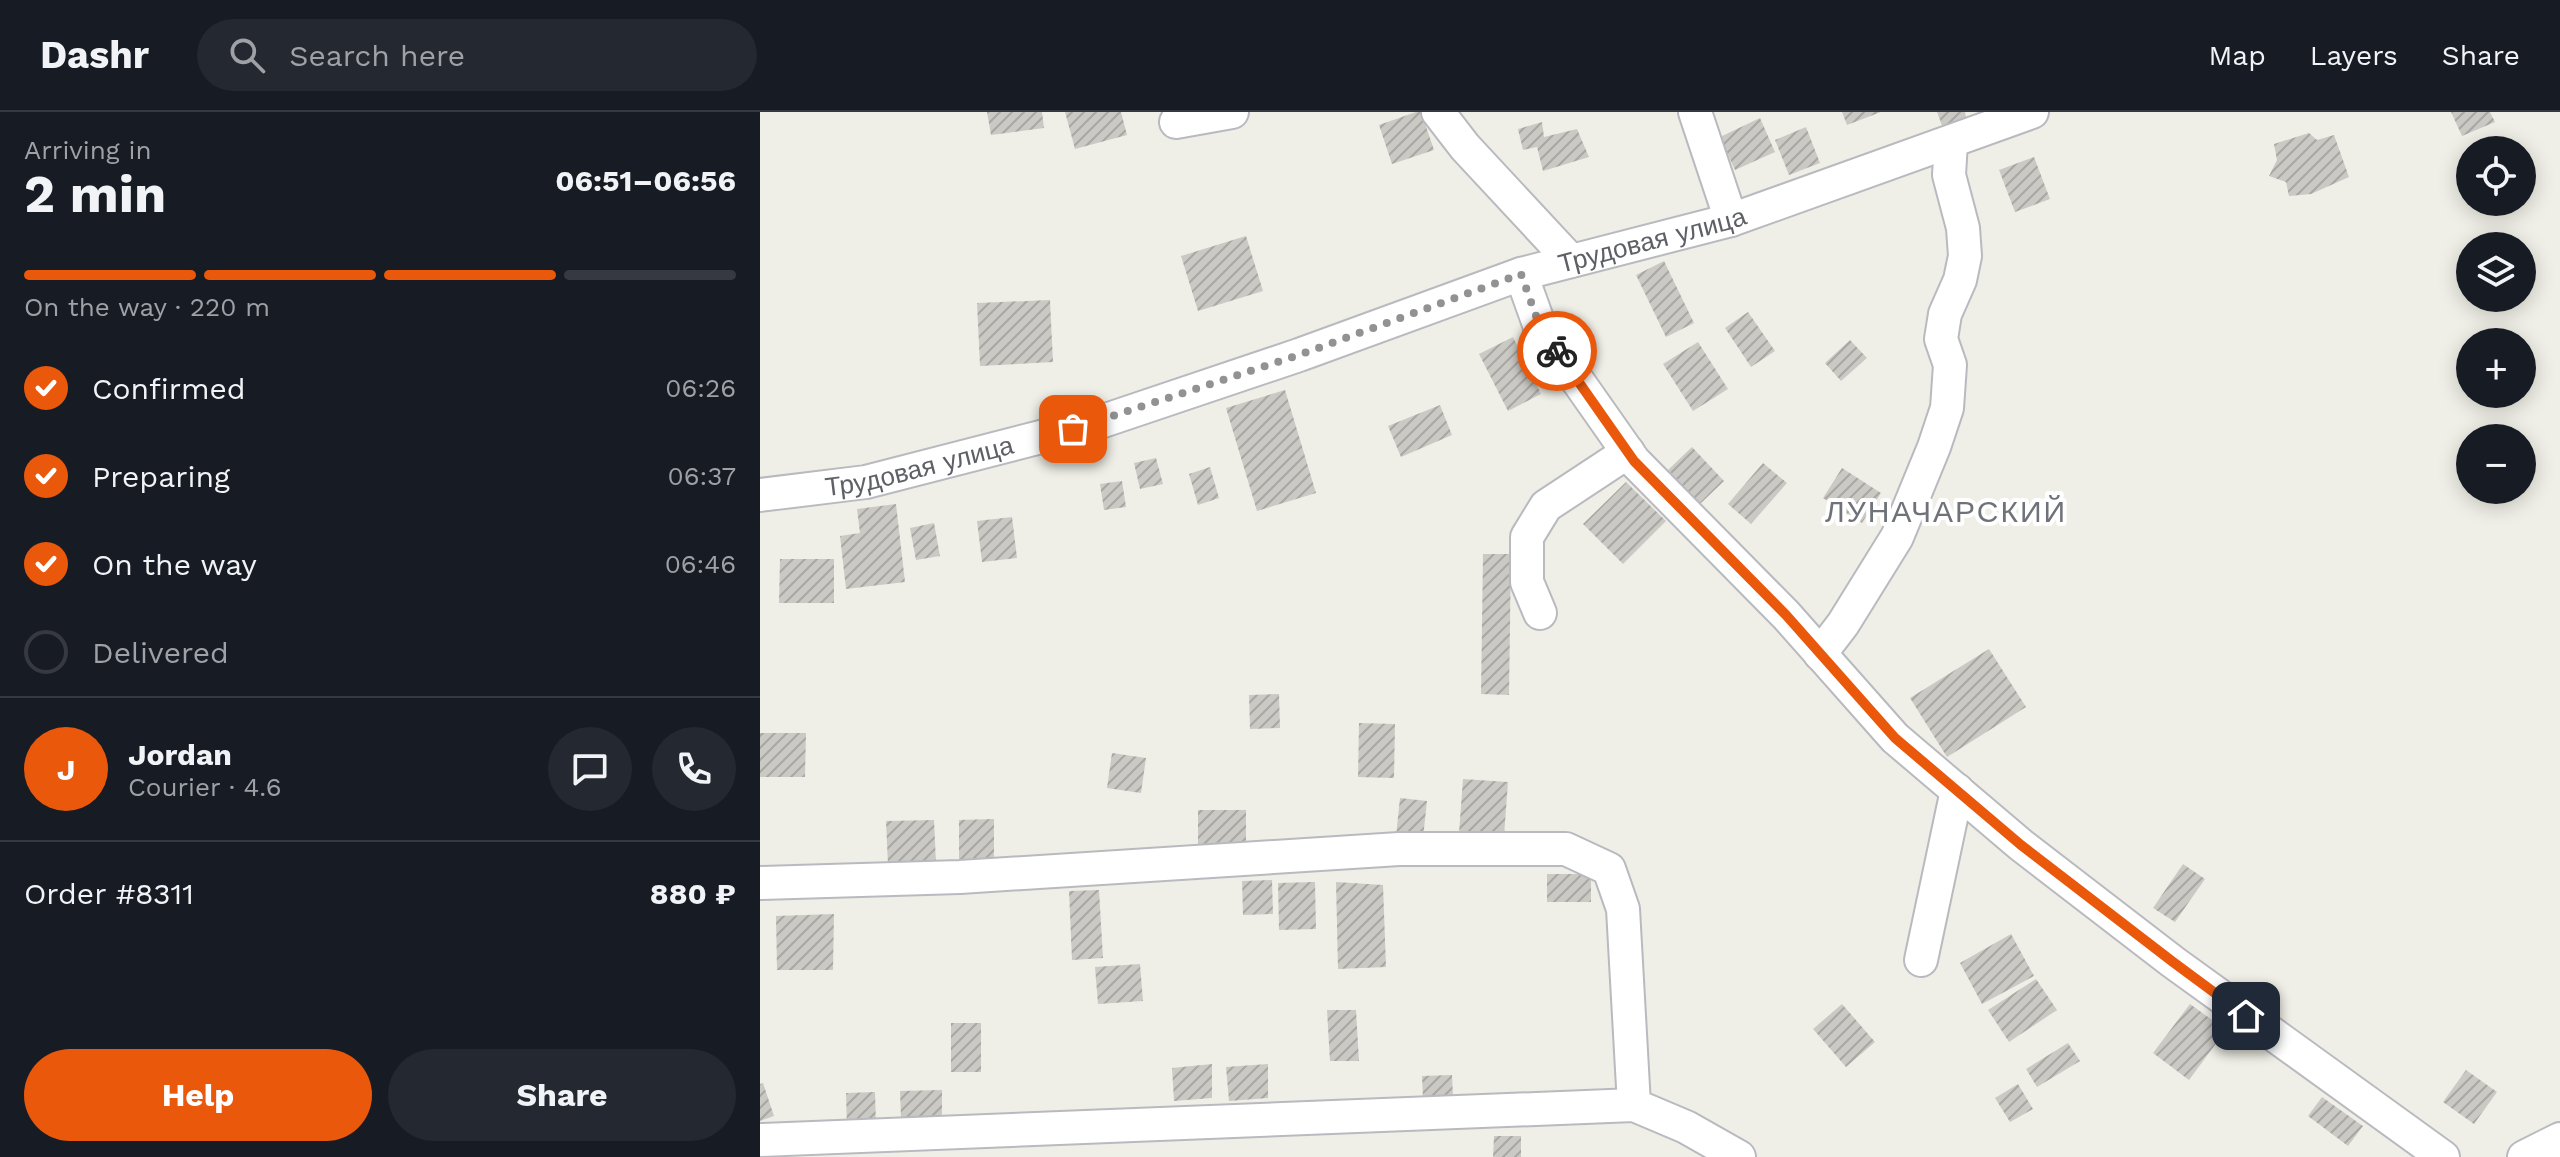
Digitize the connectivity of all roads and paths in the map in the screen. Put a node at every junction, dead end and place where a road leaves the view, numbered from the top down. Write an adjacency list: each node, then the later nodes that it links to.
1 (1232, 112): 5 (street)
2 (1438, 112): 8 (street)
3 (1695, 112): 7 (street)
4 (2032, 112): 6 (street, Трудовая улица)
5 (1176, 122)
6 (1951, 142): 7 (street, Трудовая улица); 13 (street)
7 (1731, 220): 8 (street, Трудовая улица)
8 (1571, 261): 9 (street, Трудовая улица)
9 (1521, 274): 10 (street); 11 (street, Трудовая улица)
10 (1628, 452): 12 (street); 13 (street)
11 (760, 495)
12 (1540, 613)
13 (1820, 654): 14 (street)
14 (1957, 790): 16 (street); 21 (street)
15 (760, 883): 17 (street)
16 (1921, 960)
17 (1634, 1105): 19 (street); 20 (street)
18 (2560, 1139): 22 (street)
19 (760, 1140)
20 (1739, 1157)
21 (2443, 1157)
22 (2524, 1157)

